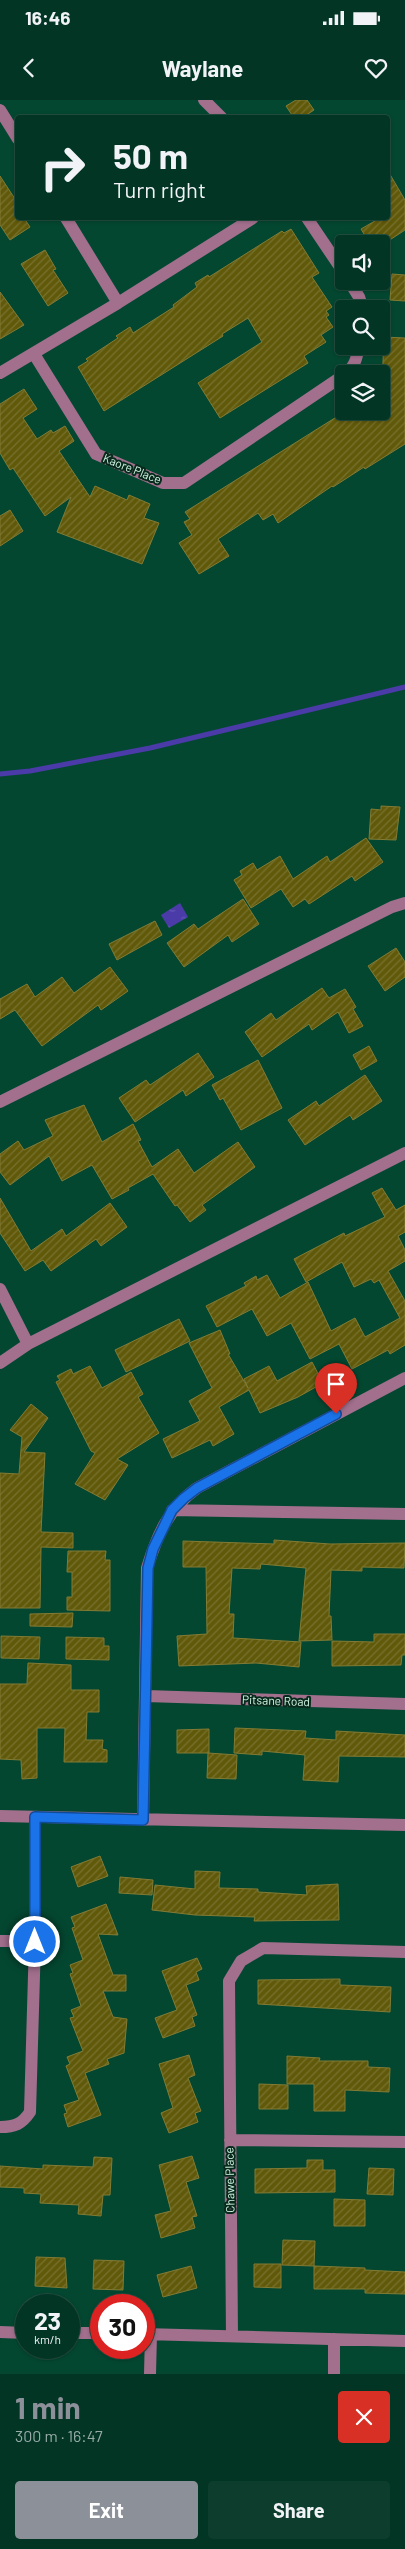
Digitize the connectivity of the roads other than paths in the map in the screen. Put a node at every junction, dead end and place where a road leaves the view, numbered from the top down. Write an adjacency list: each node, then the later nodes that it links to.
1 (204, 100): 3 (street)
2 (0, 110): 4 (street)
3 (219, 115)
4 (15, 134)
5 (67, 220): 9 (street)
6 (250, 220): 9 (street)
7 (308, 220): 8 (street)
8 (335, 260)
9 (118, 303): 10 (street)
10 (34, 354): 11 (street); 12 (street, Kaore Place)
11 (0, 373)
12 (335, 381)
13 (405, 903): 14 (street)
14 (0, 1102)
15 (405, 1153): 17 (street)
16 (0, 1289): 17 (street)
17 (28, 1344): 18 (street)
18 (0, 1363)
19 (405, 1378): 20 (street)
20 (172, 1510): 21 (street); 22 (street)
21 (405, 1514)
22 (146, 1696): 23 (street, Pitsane Road); 26 (street)
23 (405, 1704)
24 (0, 1816): 25 (street)
25 (35, 1817): 26 (street); 29 (street)
26 (143, 1820): 27 (street)
27 (405, 1825)
28 (0, 1941): 29 (street)
29 (35, 1942): 31 (street)
30 (405, 1952): 32 (street)
31 (0, 2127)
32 (230, 2140): 33 (street, Chawe Place); 37 (street, Chawe Place)
33 (405, 2142)
34 (0, 2332): 35 (street)
35 (15, 2332)
36 (155, 2334): 37 (street)
37 (232, 2336): 38 (street)
38 (334, 2339): 39 (street); 42 (street)
39 (405, 2341)
40 (149, 2359): 41 (street)
41 (150, 2374)
42 (334, 2374)

